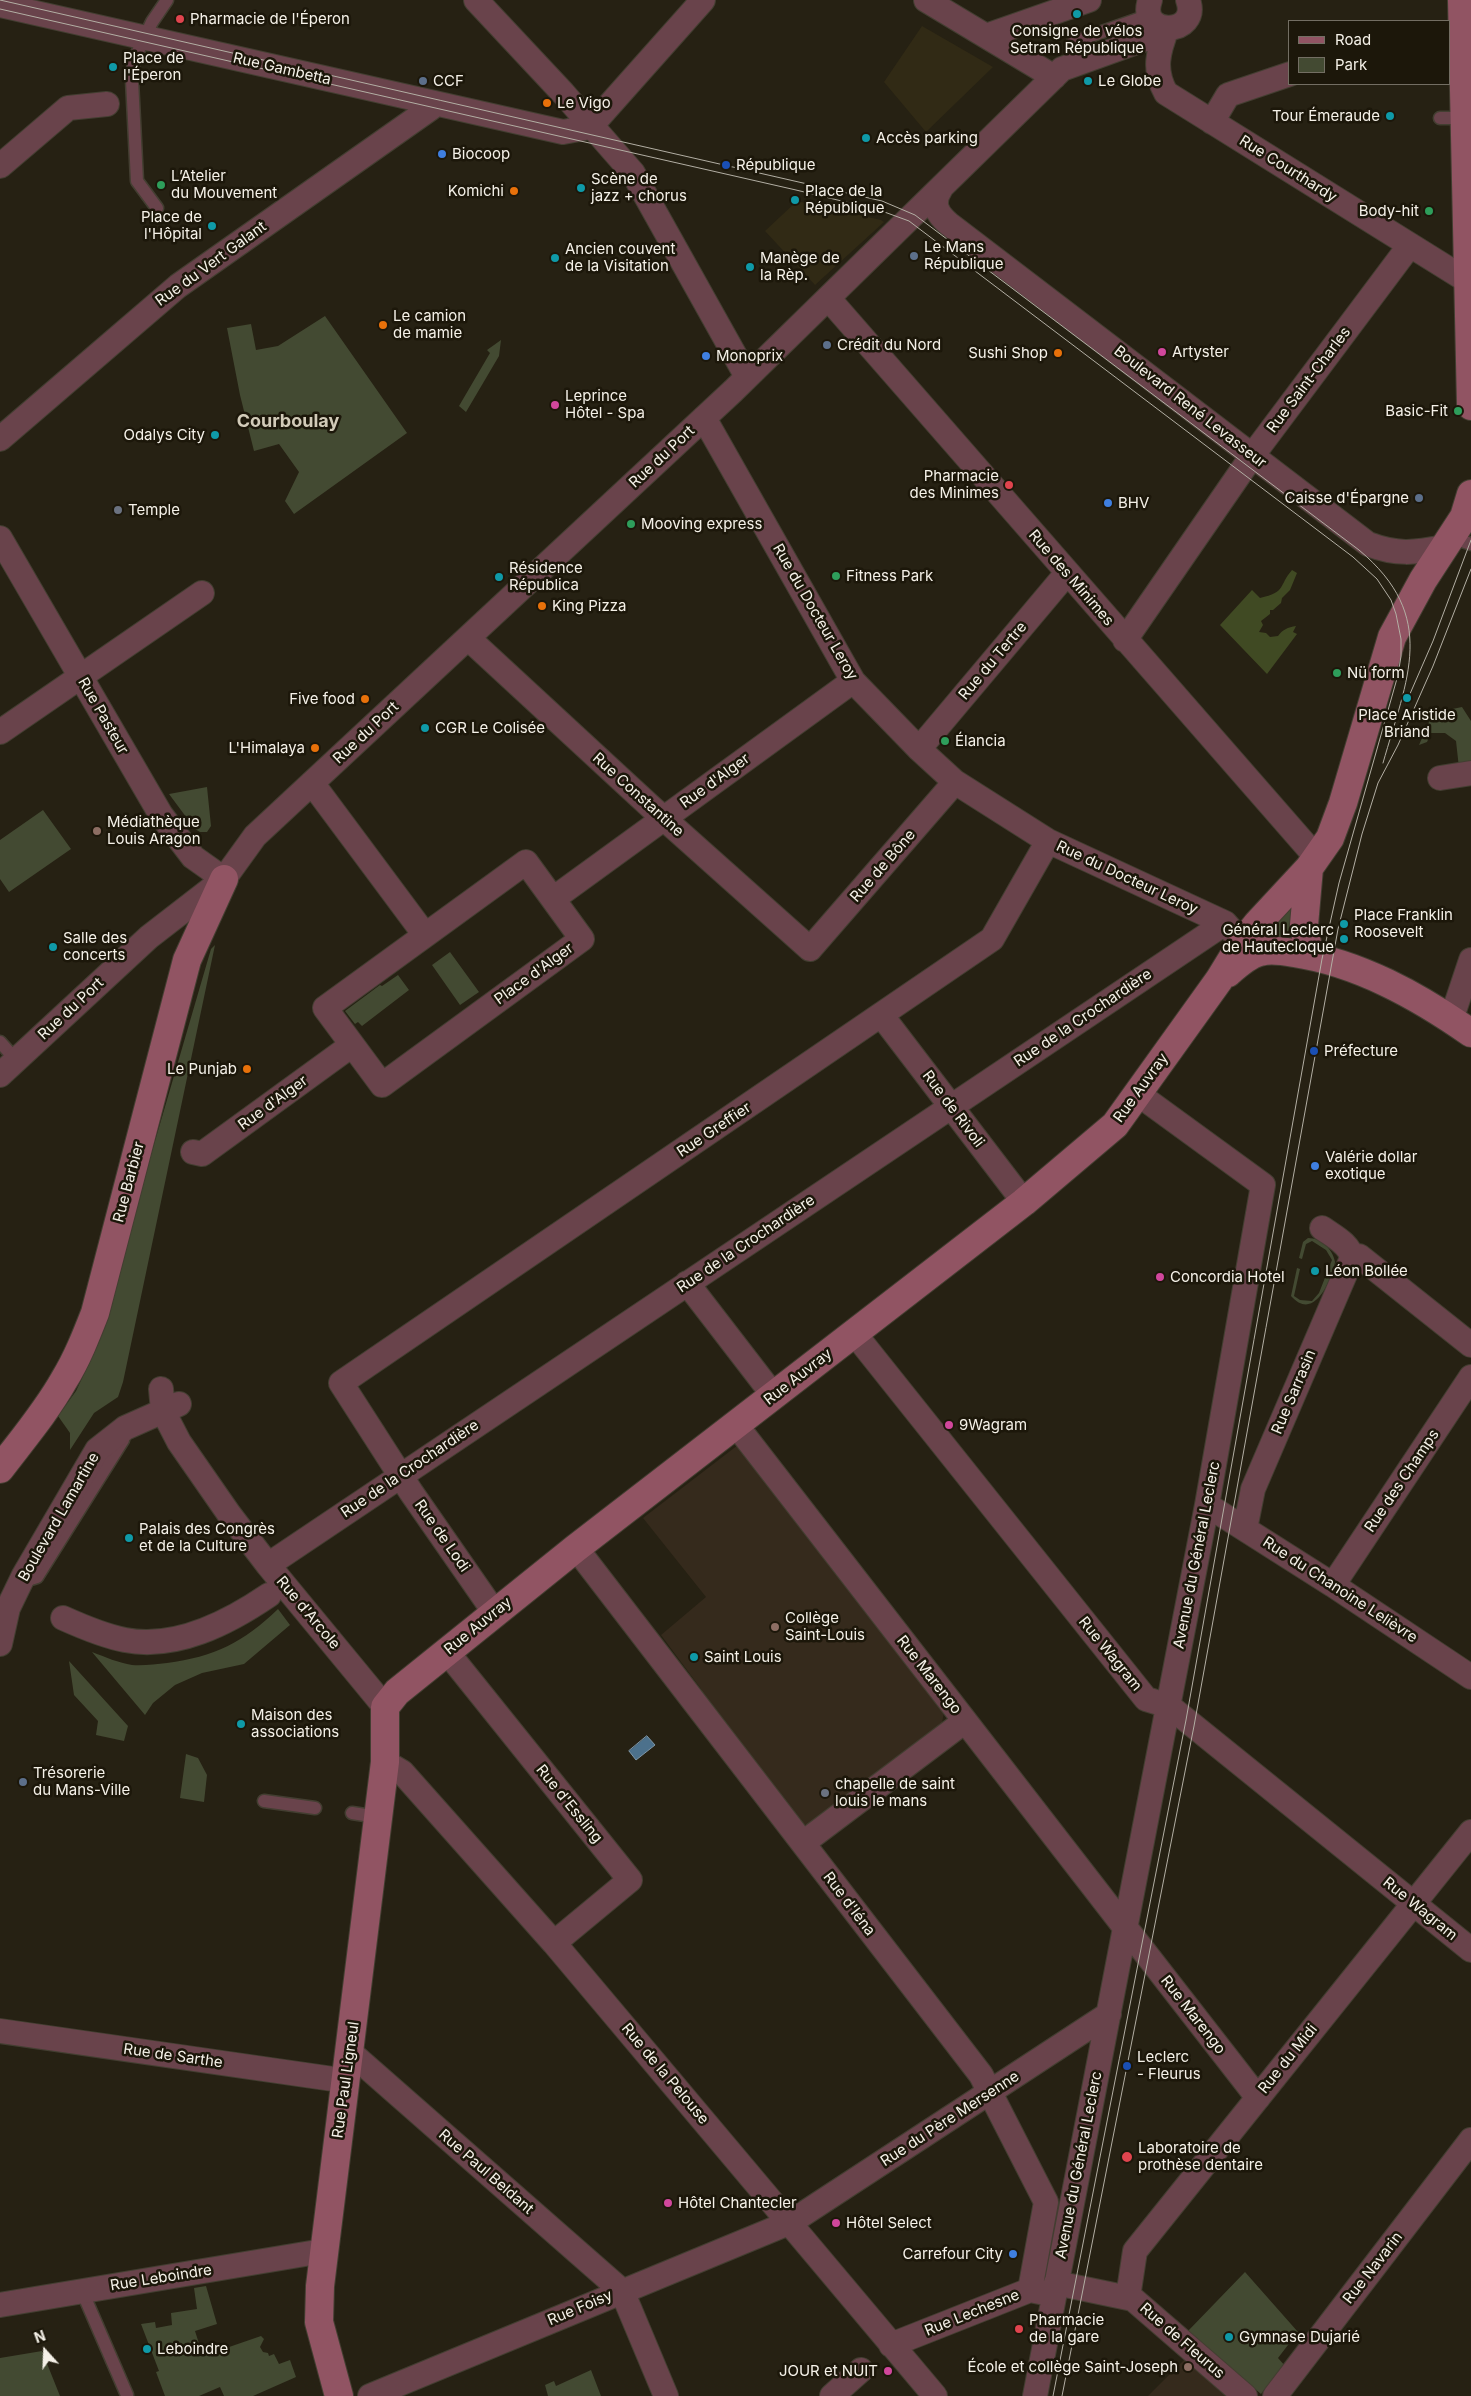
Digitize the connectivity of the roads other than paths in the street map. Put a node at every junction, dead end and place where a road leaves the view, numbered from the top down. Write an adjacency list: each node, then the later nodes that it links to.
1 (167, 0): 11 (lane)
2 (476, 0): 18 (street)
3 (703, 0): 18 (street)
4 (1089, 0): 10 (street)
5 (1189, 0): 9 (street)
6 (933, 2): 10 (street)
7 (0, 5): 11 (street, Rue Gambetta)
8 (1461, 13): 23 (street)
9 (1156, 17): 12 (lane); 13 (street); 17 (street, Rue Courthardy)
10 (996, 33): 13 (street)
11 (145, 36): 15 (street, Rue Gambetta); 21 (lane)
12 (1073, 42)
13 (1058, 73): 20 (street)
14 (1288, 75): 17 (street)
15 (432, 103): 18 (street, Rue Gambetta); 28 (street, Rue du Vert Galant)
16 (107, 104): 19 (street)
17 (1212, 122): 22 (street, Rue Courthardy)
18 (590, 127): 25 (street)
19 (0, 166)
20 (940, 190): 24 (street); 29 (street, Boulevard René Levasseur)
21 (157, 208)
22 (1410, 245): 23 (street, Rue Courthardy); 29 (street, Rue Saint-Charles)
23 (1469, 282): 26 (street)
24 (828, 298): 25 (street); 33 (street, Rue des Minimes)
25 (740, 384): 27 (street, Rue du Port)
26 (1471, 406)
27 (704, 418): 35 (street, Rue du Port); 38 (street, Rue du Docteur Leroy)
28 (0, 439)
29 (1252, 456): 32 (street, Boulevard René Levasseur); 36 (street, Rue Saint-Charles)
30 (1471, 494): 32 (street)
31 (0, 538): 37 (street, Rue Pasteur)
32 (1455, 543): 47 (street)
33 (1067, 573): 36 (street, Rue des Minimes); 40 (street, Rue du Tertre)
34 (202, 593): 37 (street)
35 (468, 638): 44 (street, Rue du Port); 45 (street, Rue Constantine)
36 (1125, 640): 47 (street, Rue des Minimes)
37 (80, 677): 39 (street); 48 (street, Rue Pasteur)
38 (853, 681): 40 (street, Rue du Docteur Leroy); 45 (street, Rue d'Alger)
39 (0, 732)
40 (919, 750): 43 (street, Rue du Docteur Leroy)
41 (1471, 773): 42 (street)
42 (1440, 778)
43 (955, 782): 46 (street, Rue du Docteur Leroy); 51 (street, Rue de Bône)
44 (312, 783): 48 (street, Rue du Port); 50 (street)
45 (664, 819): 49 (street, Rue d'Alger); 51 (street, Rue Constantine)
46 (1048, 841): 52 (street, Rue du Docteur Leroy); 55 (street, Rue Greffier)
47 (1319, 855): 52 (street); 53 (street)
48 (224, 879): 59 (street, Rue du Port); 74 (street, Rue Barbier)
49 (553, 899): 50 (street, Place d'Alger); 58 (street, Place d'Alger)
50 (425, 935): 58 (street, Place d'Alger)
51 (810, 949)
52 (1231, 954): 53 (street); 60 (street, Rue Auvray); 61 (street, Rue de la Crochardière)
53 (1309, 955): 56 (street)
54 (1471, 960): 56 (street)
55 (882, 1016): 61 (street, Rue de Rivoli); 70 (street, Rue Greffier)
56 (1454, 1022)
57 (0, 1042): 59 (lane)
58 (352, 1045): 62 (street, Rue d'Alger)
59 (8, 1067)
60 (1138, 1094): 63 (street, Rue Auvray); 76 (street, Avenue du Général Leclerc)
61 (951, 1106): 63 (street, Rue de Rivoli); 66 (street, Rue de la Crochardière)
62 (197, 1153)
63 (1024, 1202): 67 (street, Rue Auvray)
64 (1322, 1228): 65 (street)
65 (1352, 1258): 68 (street); 77 (street, Rue Sarrasin)
66 (687, 1283): 71 (street); 75 (street, Rue de la Crochardière)
67 (854, 1333): 71 (street, Rue Auvray); 88 (street, Rue Wagram)
68 (1471, 1345)
69 (1471, 1377): 80 (street, Rue des Champs)
70 (341, 1383): 75 (street, Rue de Lodi)
71 (774, 1396): 73 (street, Rue Auvray)
72 (168, 1401): 79 (street, Rue d'Arcole); 84 (street, Boulevard Lamartine)
73 (736, 1425): 78 (street, Rue Auvray); 89 (street, Rue Marengo)
74 (0, 1469)
75 (400, 1476): 79 (street, Rue de la Crochardière); 82 (street, Rue de Lodi)
76 (1207, 1505): 77 (street, Rue du Chanoine Lelièvre); 88 (street, Avenue du Général Leclerc)
77 (1245, 1529): 80 (street, Rue du Chanoine Lelièvre)
78 (576, 1548): 82 (street, Rue Auvray); 94 (street, Rue d'Iéna)
79 (275, 1560): 87 (street, Rue d'Arcole)
80 (1333, 1585): 86 (street, Rue du Chanoine Lelièvre)
81 (269, 1595): 83 (street)
82 (495, 1613): 85 (street, Rue Auvray)
83 (63, 1618)
84 (0, 1644)
85 (447, 1652): 87 (street, Rue Auvray); 97 (street, Rue d'Essling)
86 (1471, 1677)
87 (391, 1699): 90 (street)
88 (1169, 1706): 95 (street, Rue Wagram); 96 (street, Avenue du Général Leclerc)
89 (965, 1721): 94 (street); 96 (street, Rue Marengo)
90 (385, 1762): 97 (street, Rue de la Pelouse); 101 (street, Rue Paul Ligneul)
91 (264, 1801): 92 (lane)
92 (315, 1808)
93 (1471, 1832): 95 (street, Rue du Midi)
94 (803, 1843): 103 (street, Rue d'Iéna)
95 (1413, 1903): 98 (street, Rue Wagram); 104 (street, Rue du Midi)
96 (1126, 1929): 99 (street, Avenue du Général Leclerc); 104 (street, Rue Marengo)
97 (554, 1943): 106 (street, Rue de la Pelouse)
98 (1471, 1950)
99 (1109, 2014): 103 (street, Rue du Père Mersenne); 108 (street, Avenue du Général Leclerc)
100 (0, 2031): 102 (street, Rue de Sarthe)
101 (351, 2053): 102 (street, Rue Paul Ligneul); 111 (street, Rue Paul Beldant)
102 (347, 2081): 107 (street, Rue Paul Ligneul)
103 (990, 2092): 106 (street, Rue du Père Mersenne); 109 (street, Rue d'Iéna)
104 (1258, 2098): 112 (street, Rue du Midi)
105 (1471, 2140): 124 (street, Rue Navarin)
106 (791, 2222): 111 (street, Rue Foisy); 114 (street, Rue de la Pelouse)
107 (323, 2251): 110 (street, Rue Leboindre); 117 (street, Rue Paul Ligneul)
108 (1055, 2289): 109 (street, Rue Lechesne); 112 (street, Rue de Fleurus); 122 (street, Avenue du Général Leclerc)
109 (1030, 2290): 114 (street, Rue Lechesne)
110 (82, 2291): 113 (street, Rue Leboindre); 116 (lane)
111 (622, 2291): 118 (street, Rue Foisy); 119 (street)
112 (1128, 2297): 123 (street, Rue de Fleurus)
113 (0, 2305)
114 (891, 2345): 121 (street, Rue de la Pelouse)
115 (861, 2370): 120 (street)
116 (127, 2395)
117 (340, 2396)
118 (370, 2396)
119 (666, 2396)
120 (832, 2396)
121 (935, 2396)
122 (1035, 2396)
123 (1245, 2396)
124 (1274, 2396)

